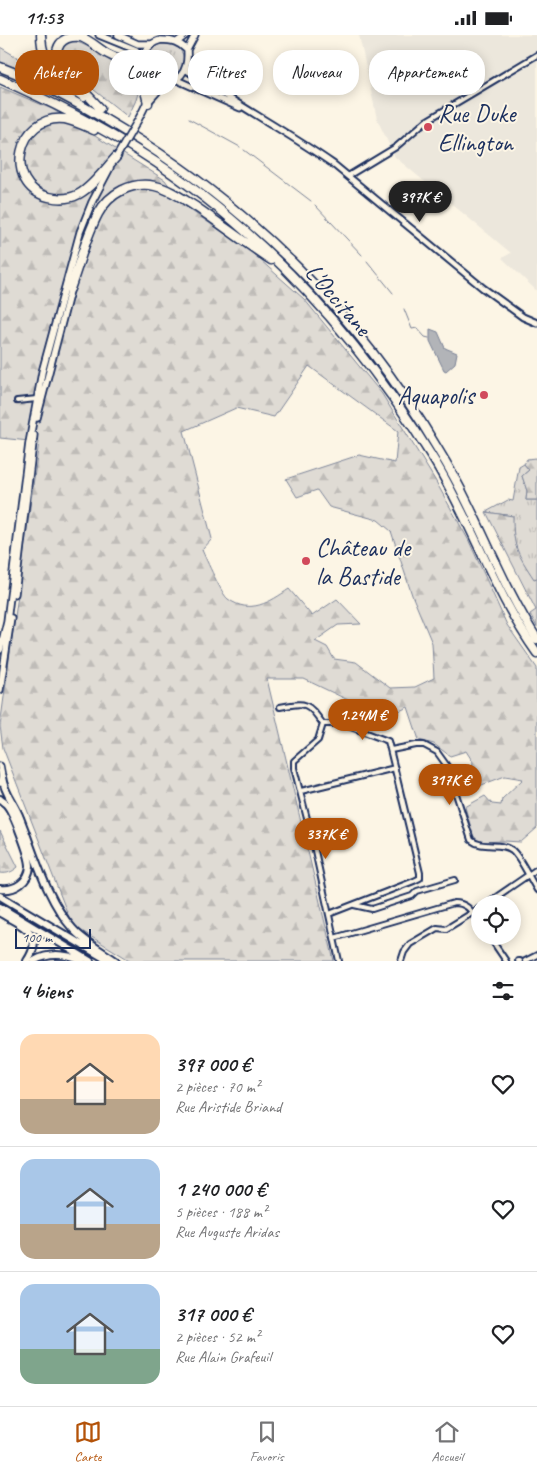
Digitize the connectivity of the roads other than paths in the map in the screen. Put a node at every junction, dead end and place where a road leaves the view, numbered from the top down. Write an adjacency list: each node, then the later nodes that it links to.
1 (42, 35): 22 (highway)
2 (99, 35): 8 (main road)
3 (118, 35): 7 (main road)
4 (195, 35): 10 (main road)
5 (185, 36): 6 (main road)
6 (177, 42): 7 (main road); 10 (main road)
7 (151, 44): 9 (main road)
8 (134, 50)
9 (147, 50)
10 (187, 50): 14 (main road)
11 (109, 55): 22 (highway)
12 (537, 55): 27 (street)
13 (0, 67): 25 (highway, L'Occitane)
14 (186, 67): 15 (main road); 23 (street)
15 (178, 78)
16 (0, 79): 24 (highway, L'Occitane)
17 (178, 79): 23 (street)
18 (146, 95): 21 (highway)
19 (150, 95): 21 (main road)
20 (155, 95): 21 (main road)
21 (148, 103): 26 (main road, bridge)
22 (100, 107): 25 (highway)
23 (250, 111): 27 (street)
24 (110, 134): 26 (highway); 29 (highway, L'Occitane)
25 (136, 138): 34 (highway, L'Occitane)
26 (117, 156): 28 (main road)
27 (348, 175): 31 (street)
28 (84, 226): 30 (main road); 32 (main road)
29 (289, 273): 30 (highway); 36 (highway, L'Occitane)
30 (70, 289): 37 (main road)
31 (537, 323)
32 (36, 399): 33 (street); 35 (main road)
33 (17, 401)
34 (537, 639)
35 (0, 650)
36 (537, 653)
37 (0, 691)
38 (280, 707): 39 (street)
39 (323, 724): 40 (street); 44 (street)
40 (391, 750): 42 (street); 47 (street)
41 (0, 765): 43 (main road)
42 (395, 768): 44 (street); 53 (street)
43 (1, 780): 67 (main road)
44 (301, 791): 57 (street)
45 (0, 799): 49 (main road)
46 (537, 869): 47 (street)
47 (528, 877): 50 (street); 51 (street)
48 (455, 880): 53 (street)
49 (0, 889)
50 (537, 890)
51 (500, 895)
52 (0, 896): 66 (main road)
53 (354, 905): 57 (street)
54 (0, 907): 65 (main road)
55 (471, 912): 59 (street)
56 (0, 913): 62 (main road)
57 (329, 914): 59 (street)
58 (471, 914): 69 (street)
59 (334, 939): 68 (street)
60 (495, 945): 70 (street)
61 (537, 955): 71 (street)
62 (27, 961)
63 (34, 961): 64 (main road)
64 (82, 961)
65 (90, 961)
66 (109, 961)
67 (116, 961)
68 (339, 961)
69 (402, 961)
70 (506, 961)
71 (525, 961)

